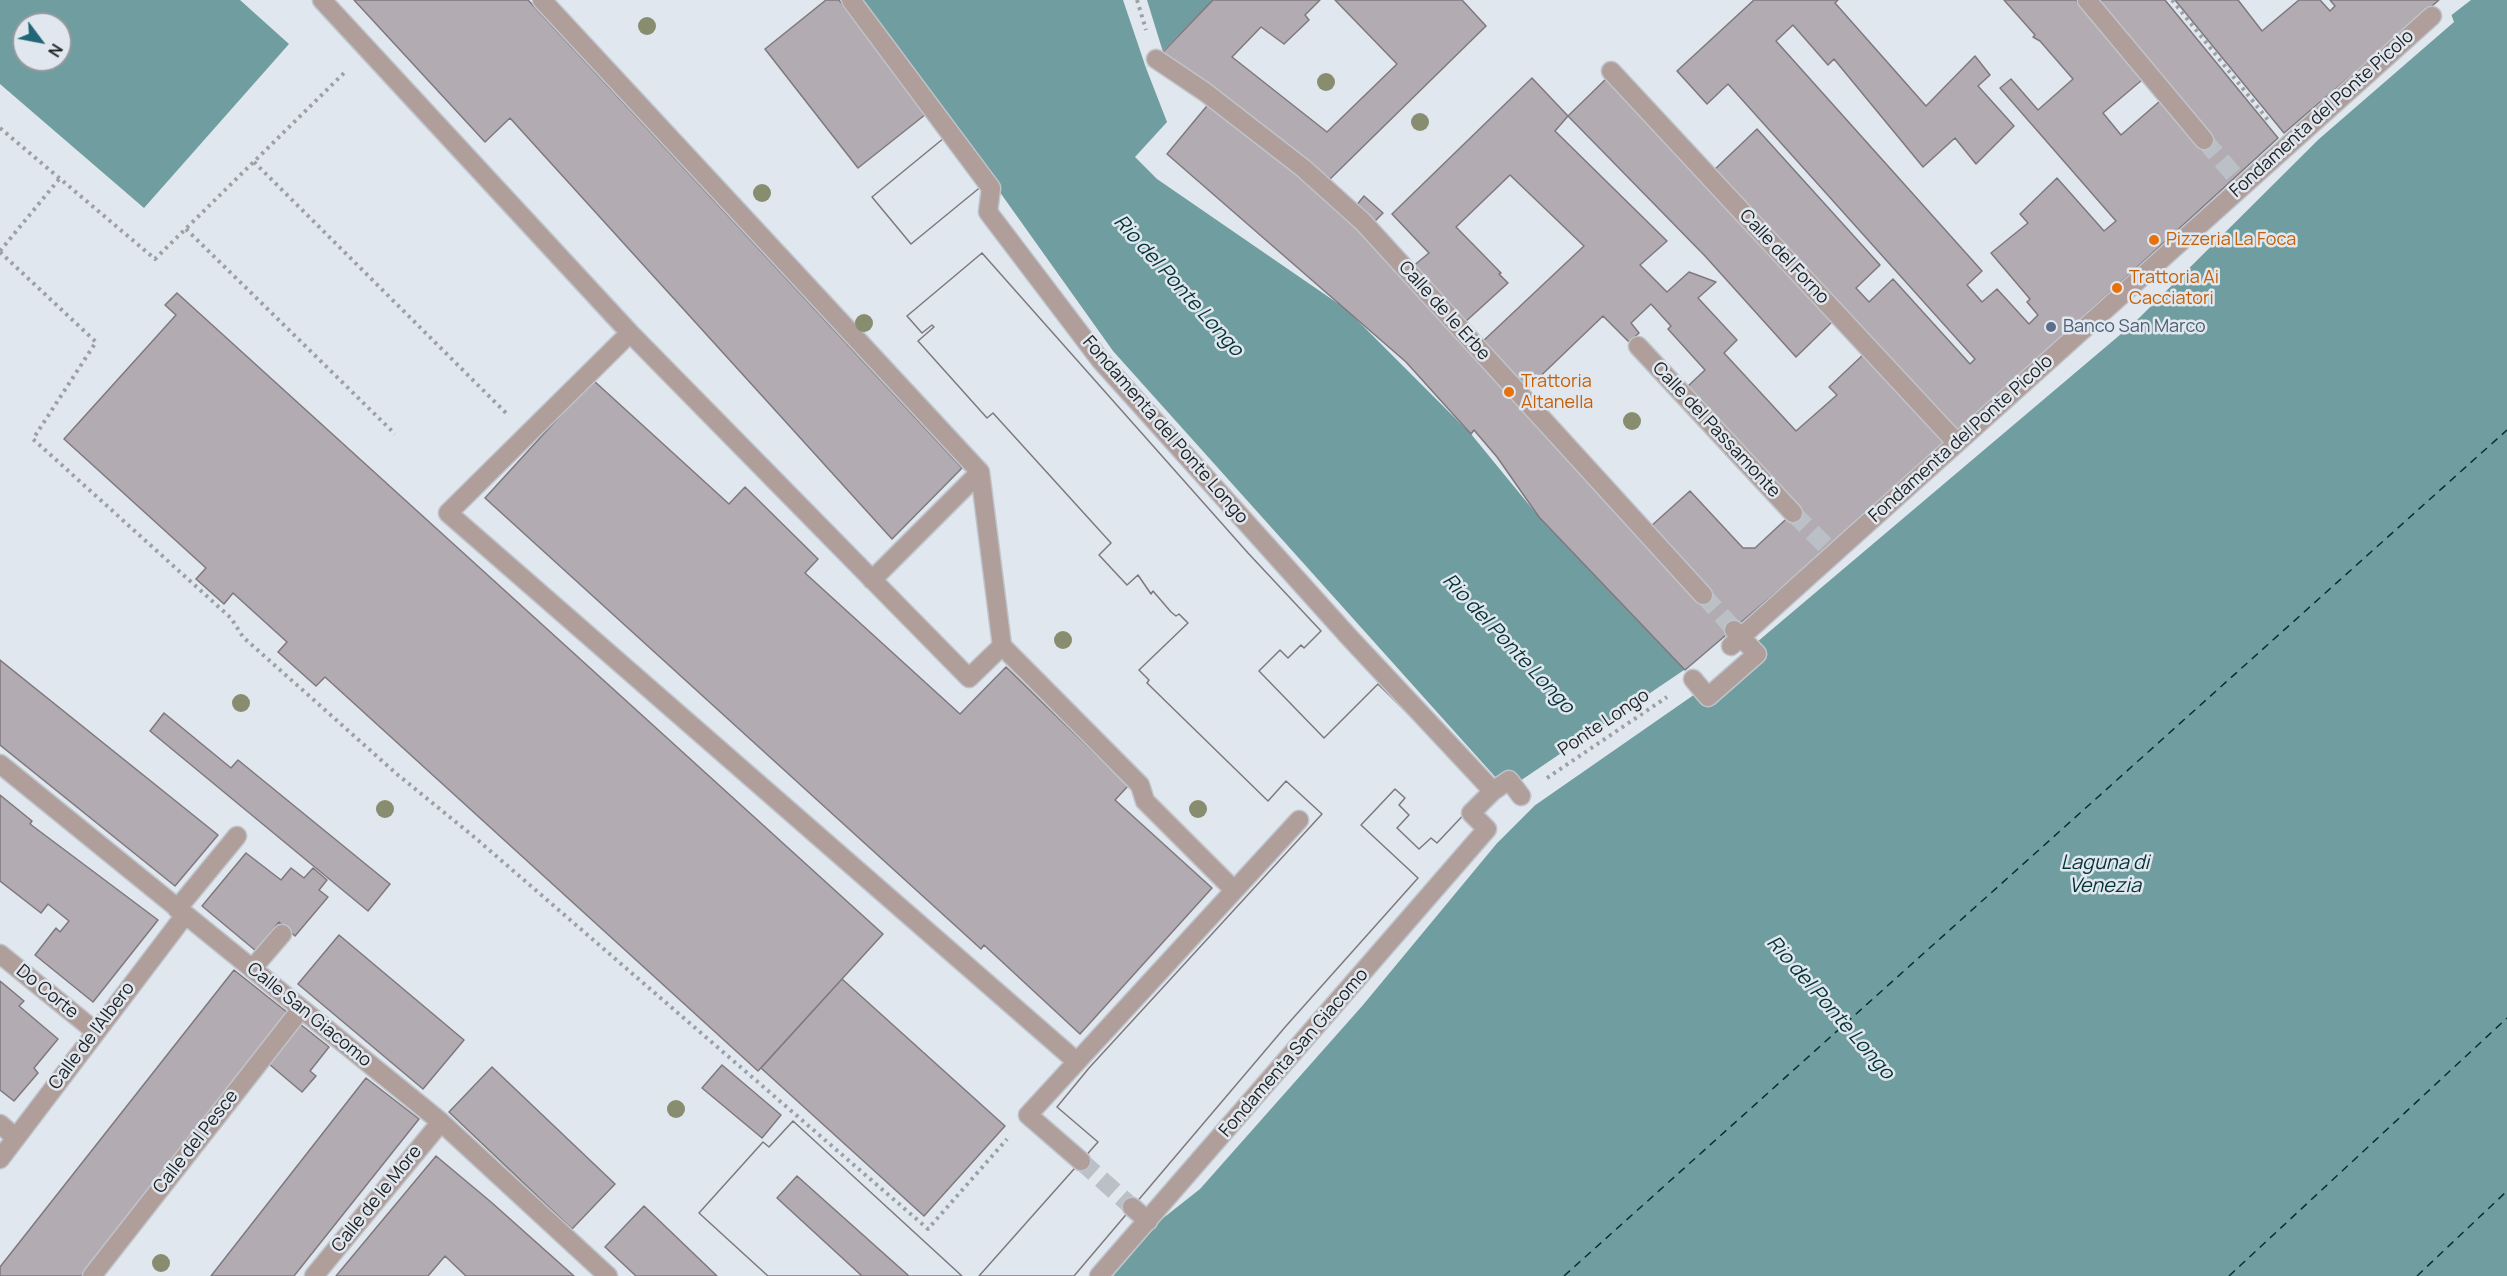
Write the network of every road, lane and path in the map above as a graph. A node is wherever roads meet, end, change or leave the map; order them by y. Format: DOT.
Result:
graph roads {
  1 [pos="322,0"];
  2 [pos="542,0"];
  3 [pos="850,0"];
  4 [pos="2087,0"];
  5 [pos="2172,0"];
  6 [pos="2432,16"];
  7 [pos="367,50"];
  8 [pos="1156,59"];
  9 [pos="1611,71"];
  10 [pos="0,128"];
  11 [pos="2204,140"];
  12 [pos="2288,144"];
  13 [pos="254,162"];
  14 [pos="60,178"];
  15 [pos="186,229"];
  16 [pos="0,252"];
  17 [pos="630,333"];
  18 [pos="1638,346"];
  19 [pos="395,434"];
  20 [pos="528,434"];
  21 [pos="1957,443"];
  22 [pos="980,472"];
  23 [pos="1793,513"];
  24 [pos="872,580"];
  25 [pos="1702,595"];
  26 [pos="1002,646"];
  27 [pos="1693,679"];
  28 [pos="0,764"];
  29 [pos="1493,790"];
  30 [pos="1521,796"];
  31 [pos="1299,820"];
  32 [pos="237,836"];
  33 [pos="1234,890"];
  34 [pos="181,912"];
  35 [pos="282,934"];
  36 [pos="0,954"];
  37 [pos="252,969"];
  38 [pos="301,1009"];
  39 [pos="95,1031"];
  40 [pos="1076,1061"];
  41 [pos="1028,1115"];
  42 [pos="441,1122"];
  43 [pos="0,1124"];
  44 [pos="16,1138"];
  45 [pos="0,1159"];
  46 [pos="1081,1161"];
  47 [pos="1132,1207"];
  48 [pos="1148,1221"];
  49 [pos="92,1276"];
  50 [pos="314,1276"];
  51 [pos="608,1276"];
  52 [pos="1099,1276"];
  1 -- 7 [label="street"];
  2 -- 22 [label="street"];
  3 -- 29 [label="street, Fondamenta del Ponte Longo"];
  4 -- 11 [label="street"];
  5 -- 12 [label="path"];
  6 -- 12 [label="street, Fondamenta del Ponte Picolo"];
  7 -- 13 [label="path"];
  7 -- 17 [label="street"];
  8 -- 25 [label="street, Calle de le Erbe"];
  9 -- 21 [label="street, Calle del Forno"];
  10 -- 14 [label="path"];
  12 -- 21 [label="street, Fondamenta del Ponte Picolo"];
  13 -- 15 [label="path"];
  13 -- 20 [label="path"];
  14 -- 15 [label="path"];
  14 -- 16 [label="path"];
  15 -- 19 [label="path"];
  16 -- 41 [label="path"];
  17 -- 20 [label="street"];
  17 -- 24 [label="street"];
  18 -- 23 [label="street, Calle del Passamonte"];
  20 -- 40 [label="street"];
  21 -- 27 [label="street, Fondamenta del Ponte Picolo"];
  22 -- 24 [label="street"];
  22 -- 26 [label="street"];
  24 -- 26 [label="street"];
  26 -- 33 [label="street"];
  27 -- 30 [label="path, Ponte Longo"];
  28 -- 34 [label="street, Calle San Giacomo"];
  29 -- 30 [label="street"];
  29 -- 48 [label="street, Fondamenta San Giacomo"];
  31 -- 33 [label="street"];
  32 -- 34 [label="street, Calle de l'Albero"];
  33 -- 40 [label="street"];
  34 -- 37 [label="street, Calle San Giacomo"];
  34 -- 39 [label="street, Calle de l'Albero"];
  35 -- 37 [label="street"];
  36 -- 39 [label="street, Do Corte"];
  37 -- 38 [label="street, Calle San Giacomo"];
  38 -- 42 [label="street, Calle San Giacomo"];
  38 -- 49 [label="street, Calle del Pesce"];
  39 -- 44 [label="street, Calle de l'Albero"];
  40 -- 41 [label="street"];
  41 -- 46 [label="street"];
  42 -- 50 [label="street, Calle de le More"];
  42 -- 51 [label="street, Calle San Giacomo"];
  43 -- 44 [label="street"];
  44 -- 45 [label="street, Calle de l'Albero"];
  47 -- 48 [label="street"];
  48 -- 52 [label="street, Fondamenta San Giacomo"];
}
